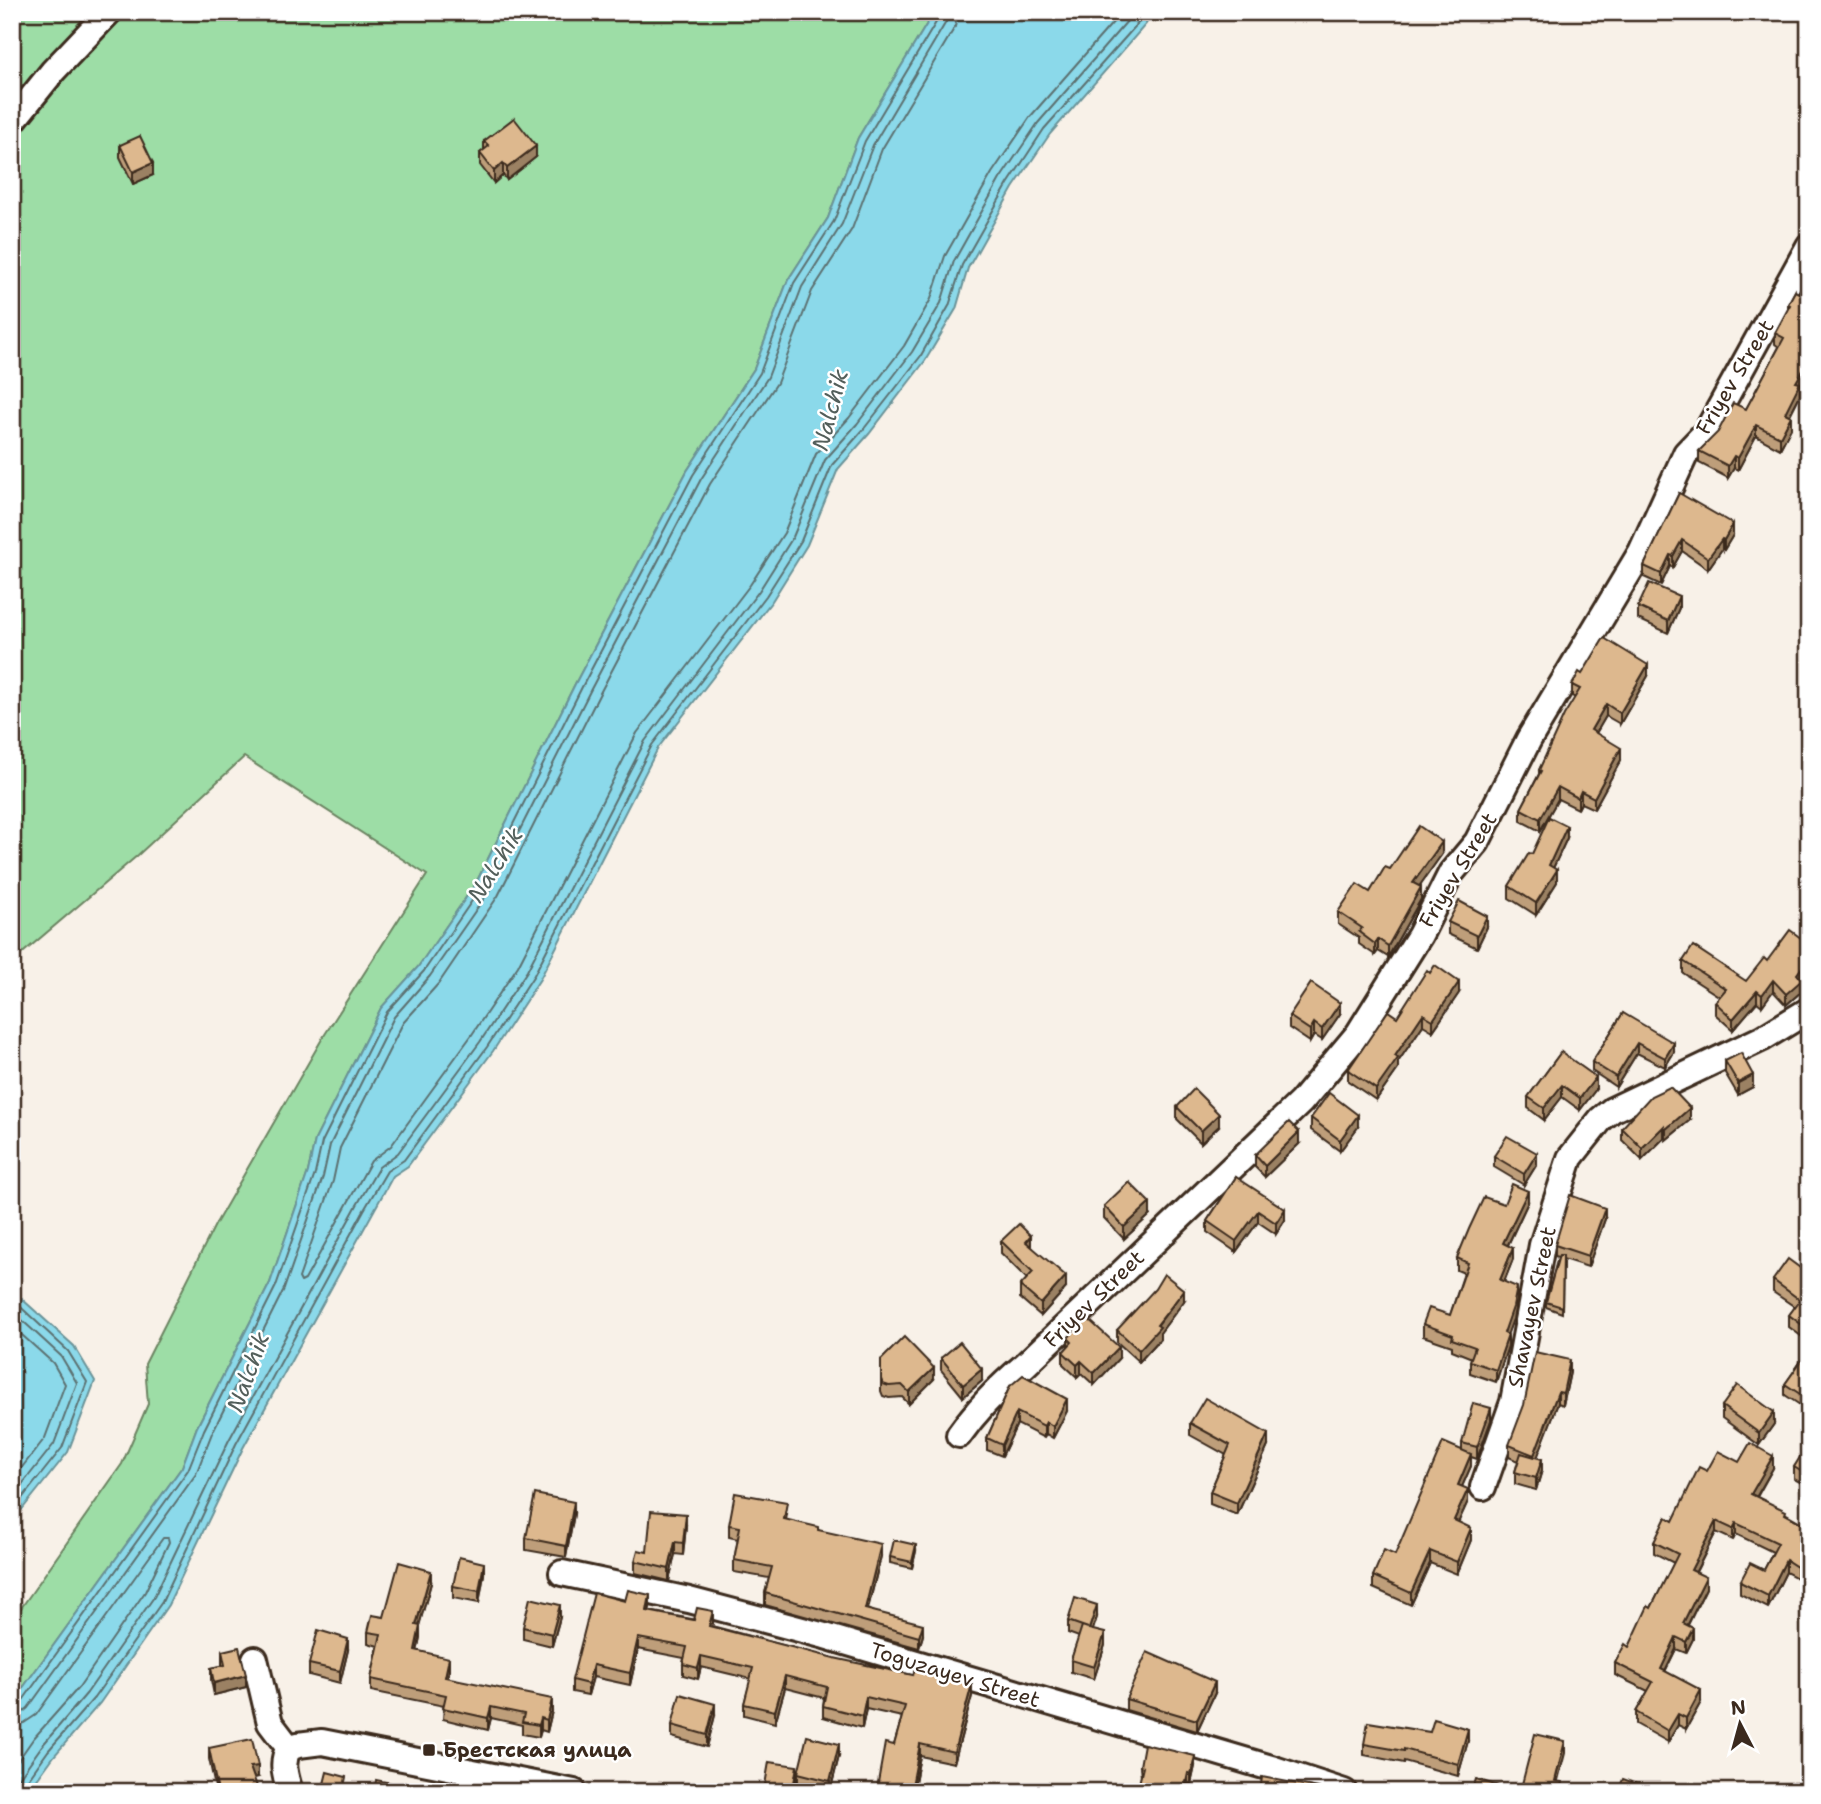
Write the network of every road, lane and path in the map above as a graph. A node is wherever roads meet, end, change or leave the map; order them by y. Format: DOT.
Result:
graph roads {
  1 [pos="109,12"];
  2 [pos="12,122"];
  3 [pos="1809,246"];
  4 [pos="1809,1010"];
  5 [pos="959,1435"];
  6 [pos="1483,1487"];
  7 [pos="562,1573"];
  8 [pos="255,1659"];
  9 [pos="289,1748"];
  10 [pos="290,1792"];
  11 [pos="574,1792"];
  12 [pos="1344,1792"];
  1 -- 2 [label="street"];
  3 -- 5 [label="street, Friyev Street"];
  4 -- 6 [label="street, Shavayev Street"];
  7 -- 12 [label="street, Toguzayev Street"];
  8 -- 9 [label="street"];
  9 -- 10 [label="street"];
  9 -- 11 [label="street"];
}
